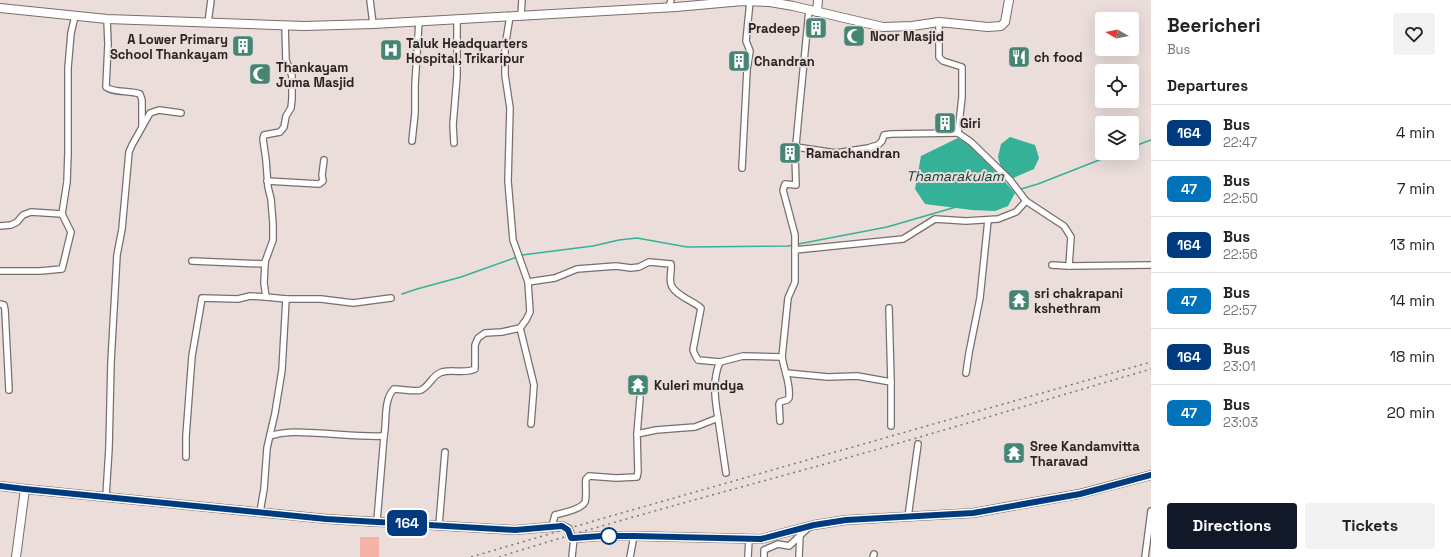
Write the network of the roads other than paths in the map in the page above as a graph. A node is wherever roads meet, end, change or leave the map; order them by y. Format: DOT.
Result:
graph roads {
  1 [pos="211,0"];
  2 [pos="370,0"];
  3 [pos="522,0"];
  4 [pos="818,0"];
  5 [pos="1009,0"];
  6 [pos="750,1"];
  7 [pos="670,3"];
  8 [pos="0,8"];
  9 [pos="813,11"];
  10 [pos="521,15"];
  11 [pos="75,16"];
  12 [pos="510,16"];
  13 [pos="107,19"];
  14 [pos="457,19"];
  15 [pos="419,20"];
  16 [pos="939,22"];
  17 [pos="208,23"];
  18 [pos="373,24"];
  19 [pos="285,25"];
  20 [pos="181,113"];
  21 [pos="142,129"];
  22 [pos="958,133"];
  23 [pos="412,141"];
  24 [pos="454,143"];
  25 [pos="796,147"];
  26 [pos="324,160"];
  27 [pos="742,168"];
  28 [pos="267,181"];
  29 [pos="1026,201"];
  30 [pos="62,214"];
  31 [pos="988,220"];
  32 [pos="0,226"];
  33 [pos="795,247"];
  34 [pos="192,261"];
  35 [pos="265,264"];
  36 [pos="1052,265"];
  37 [pos="1151,265"];
  38 [pos="1068,266"];
  39 [pos="0,271"];
  40 [pos="528,282"];
  41 [pos="266,297"];
  42 [pos="391,298"];
  43 [pos="286,299"];
  44 [pos="0,304"];
  45 [pos="889,308"];
  46 [pos="520,328"];
  47 [pos="782,357"];
  48 [pos="720,362"];
  49 [pos="786,373"];
  50 [pos="966,373"];
  51 [pos="891,382"];
  52 [pos="9,390"];
  53 [pos="640,398"];
  54 [pos="718,418"];
  55 [pos="780,421"];
  56 [pos="531,424"];
  57 [pos="891,426"];
  58 [pos="637,434"];
  59 [pos="270,436"];
  60 [pos="384,436"];
  61 [pos="918,444"];
  62 [pos="445,452"];
  63 [pos="186,457"];
  64 [pos="726,473"];
  65 [pos="1151,475"];
  66 [pos="0,486"];
  67 [pos="25,489"];
  68 [pos="106,496"];
  69 [pos="1151,511"];
  70 [pos="260,512"];
  71 [pos="908,517"];
  72 [pos="377,521"];
  73 [pos="439,525"];
  74 [pos="552,526"];
  75 [pos="800,532"];
  76 [pos="634,536"];
  77 [pos="574,538"];
  78 [pos="749,539"];
  79 [pos="16,557"];
  80 [pos="572,557"];
  81 [pos="630,557"];
  82 [pos="748,557"];
  83 [pos="764,557"];
  84 [pos="799,557"];
  85 [pos="1145,557"];
  1 -- 17 [label="street"];
  2 -- 18 [label="street"];
  3 -- 10 [label="street"];
  4 -- 9 [label="main road"];
  5 -- 16 [label="main road"];
  6 -- 7 [label="main road"];
  6 -- 9 [label="main road"];
  6 -- 27 [label="street"];
  7 -- 10 [label="main road"];
  8 -- 11 [label="main road"];
  9 -- 16 [label="main road"];
  9 -- 25 [label="street"];
  10 -- 12 [label="main road"];
  11 -- 13 [label="main road"];
  11 -- 30 [label="street"];
  12 -- 14 [label="main road"];
  12 -- 40 [label="street"];
  13 -- 17 [label="main road"];
  13 -- 21 [label="street"];
  14 -- 15 [label="main road"];
  14 -- 24 [label="street"];
  15 -- 18 [label="main road"];
  15 -- 23 [label="street"];
  16 -- 22 [label="street"];
  17 -- 19 [label="main road"];
  18 -- 19 [label="main road"];
  19 -- 28 [label="street"];
  20 -- 21 [label="street"];
  21 -- 68 [label="street"];
  22 -- 25 [label="street"];
  22 -- 29 [label="street"];
  25 -- 33 [label="street"];
  26 -- 28 [label="street"];
  28 -- 35 [label="street"];
  29 -- 31 [label="street"];
  29 -- 38 [label="street"];
  30 -- 32 [label="street"];
  30 -- 39 [label="street"];
  31 -- 33 [label="street"];
  31 -- 50 [label="street"];
  33 -- 47 [label="street"];
  34 -- 35 [label="street"];
  35 -- 41 [label="street"];
  36 -- 38 [label="street"];
  37 -- 38 [label="street"];
  40 -- 46 [label="street"];
  40 -- 48 [label="street"];
  41 -- 43 [label="street"];
  41 -- 63 [label="street"];
  42 -- 43 [label="street"];
  43 -- 59 [label="street"];
  44 -- 52 [label="street"];
  45 -- 51 [label="street"];
  46 -- 56 [label="street"];
  46 -- 60 [label="street"];
  47 -- 48 [label="street"];
  47 -- 49 [label="street"];
  48 -- 54 [label="street"];
  49 -- 51 [label="street"];
  49 -- 55 [label="street"];
  51 -- 57 [label="street"];
  53 -- 58 [label="street"];
  54 -- 58 [label="street"];
  54 -- 64 [label="street"];
  58 -- 74 [label="street"];
  59 -- 60 [label="street"];
  59 -- 70 [label="street"];
  60 -- 72 [label="street"];
  61 -- 71 [label="street"];
  62 -- 73 [label="street"];
  65 -- 71 [label="main road"];
  66 -- 67 [label="main road"];
  67 -- 68 [label="main road"];
  67 -- 79 [label="main road"];
  68 -- 70 [label="main road"];
  69 -- 85 [label="street"];
  70 -- 72 [label="main road"];
  71 -- 75 [label="main road"];
  72 -- 73 [label="main road"];
  73 -- 74 [label="main road"];
  74 -- 77 [label="main road"];
  75 -- 78 [label="main road"];
  75 -- 83 [label="street"];
  75 -- 84 [label="street"];
  76 -- 77 [label="main road"];
  76 -- 78 [label="main road"];
  76 -- 81 [label="street"];
  77 -- 80 [label="street"];
  78 -- 82 [label="street"];
}
